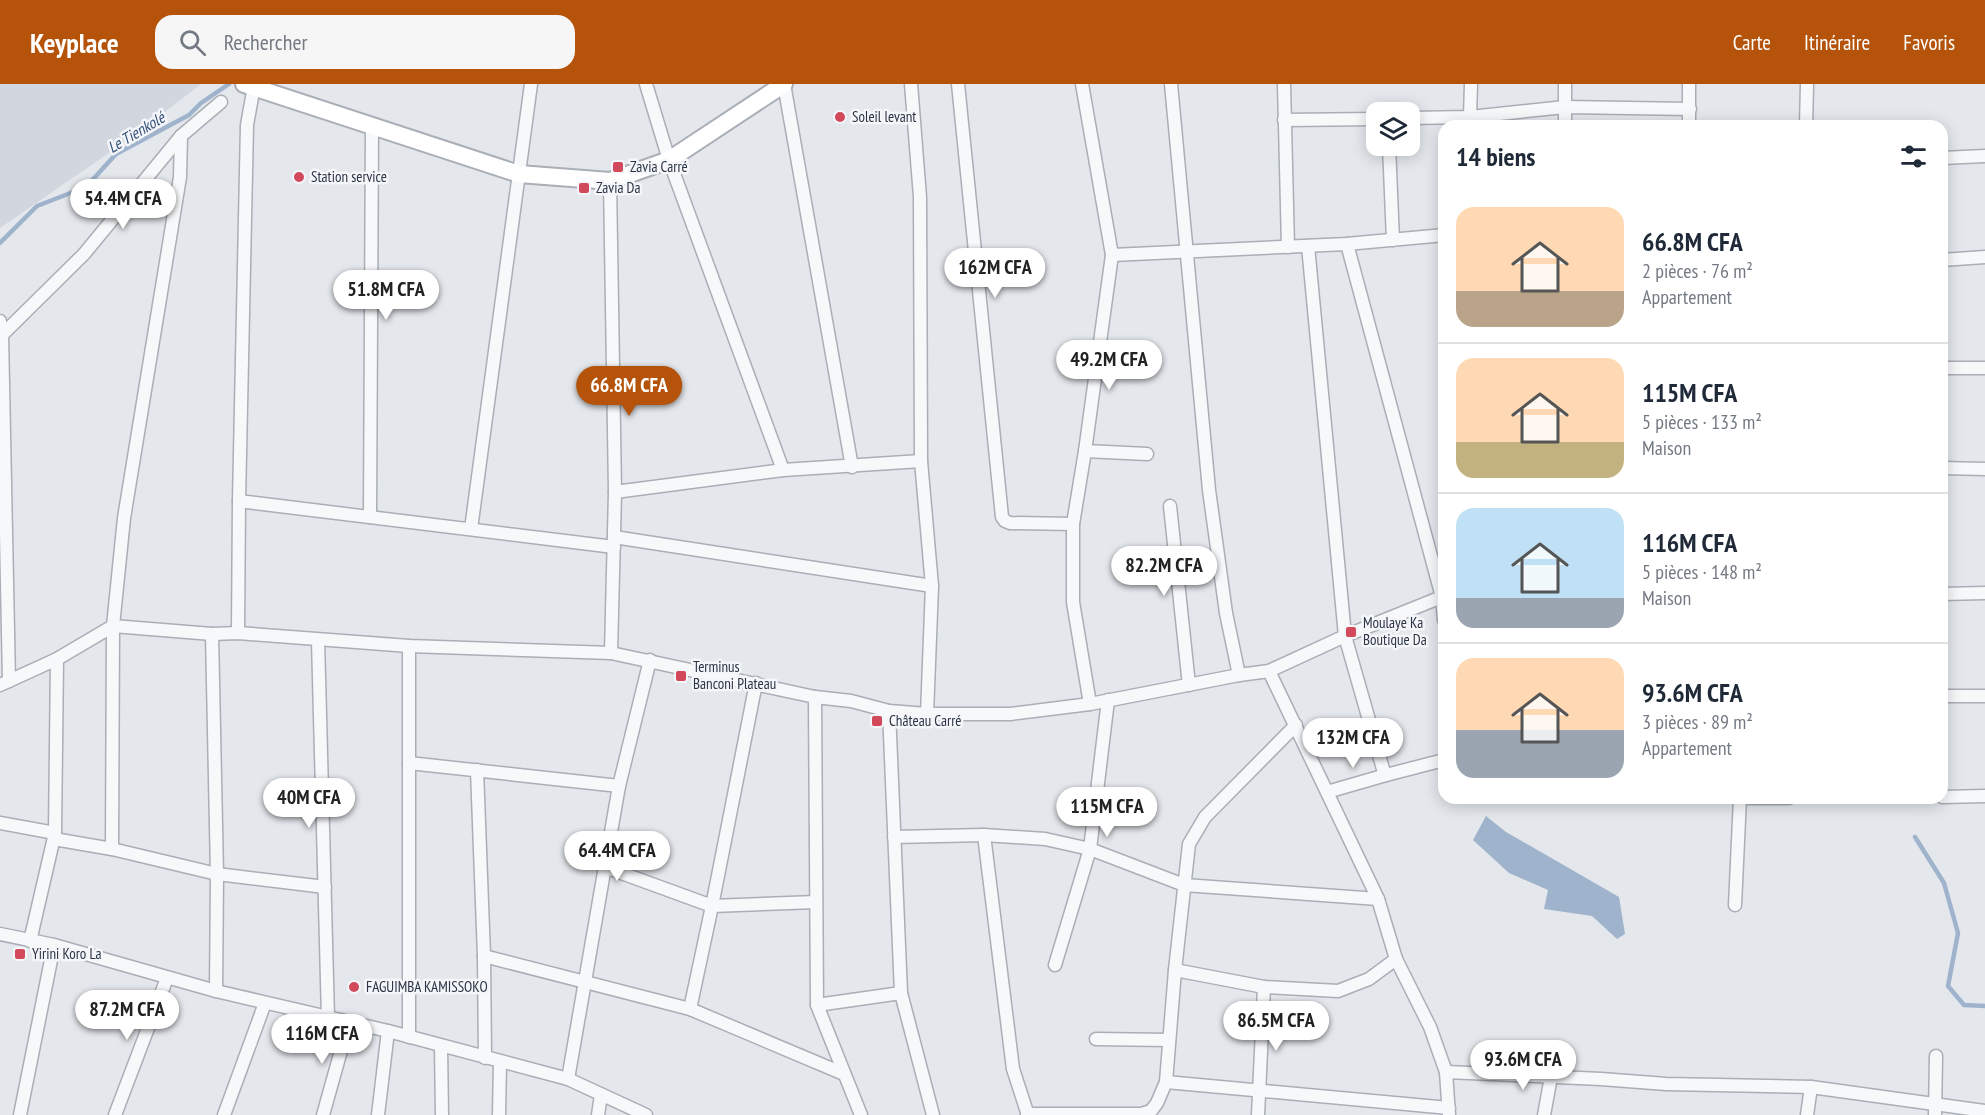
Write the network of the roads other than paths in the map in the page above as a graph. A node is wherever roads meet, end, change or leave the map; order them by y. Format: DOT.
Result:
graph roads {
  1 [pos="531,84"];
  2 [pos="645,84"];
  3 [pos="784,84"];
  4 [pos="911,84"];
  5 [pos="958,84"];
  6 [pos="1082,84"];
  7 [pos="1171,84"];
  8 [pos="1284,84"];
  9 [pos="1472,84"];
  10 [pos="1565,84"];
  11 [pos="1689,84"];
  12 [pos="1807,84"];
  13 [pos="249,85"];
  14 [pos="221,102"];
  15 [pos="1565,107"];
  16 [pos="1690,109"];
  17 [pos="1470,117"];
  18 [pos="1420,118"];
  19 [pos="1366,119"];
  20 [pos="1284,120"];
  21 [pos="1565,120"];
  22 [pos="1689,120"];
  23 [pos="1806,120"];
  24 [pos="372,125"];
  25 [pos="181,136"];
  26 [pos="1390,156"];
  27 [pos="1985,156"];
  28 [pos="1948,158"];
  29 [pos="669,160"];
  30 [pos="519,174"];
  31 [pos="610,181"];
  32 [pos="1438,236"];
  33 [pos="1394,240"];
  34 [pos="1347,244"];
  35 [pos="1308,246"];
  36 [pos="1288,247"];
  37 [pos="1187,253"];
  38 [pos="1112,255"];
  39 [pos="1985,257"];
  40 [pos="1948,260"];
  41 [pos="0,321"];
  42 [pos="2,335"];
  43 [pos="1948,368"];
  44 [pos="1985,368"];
  45 [pos="1085,451"];
  46 [pos="1147,454"];
  47 [pos="921,461"];
  48 [pos="852,467"];
  49 [pos="1948,468"];
  50 [pos="1985,469"];
  51 [pos="783,470"];
  52 [pos="615,492"];
  53 [pos="239,501"];
  54 [pos="1170,506"];
  55 [pos="370,517"];
  56 [pos="1073,524"];
  57 [pos="471,530"];
  58 [pos="614,542"];
  59 [pos="3,573"];
  60 [pos="1438,578"];
  61 [pos="932,586"];
  62 [pos="1985,593"];
  63 [pos="1948,594"];
  64 [pos="1438,598"];
  65 [pos="113,626"];
  66 [pos="238,633"];
  67 [pos="212,634"];
  68 [pos="1345,636"];
  69 [pos="318,640"];
  70 [pos="409,646"];
  71 [pos="611,653"];
  72 [pos="57,659"];
  73 [pos="650,660"];
  74 [pos="1269,671"];
  75 [pos="1239,675"];
  76 [pos="4,683"];
  77 [pos="756,683"];
  78 [pos="1189,685"];
  79 [pos="1948,696"];
  80 [pos="1985,696"];
  81 [pos="815,697"];
  82 [pos="1108,700"];
  83 [pos="1090,704"];
  84 [pos="890,711"];
  85 [pos="927,714"];
  86 [pos="1296,725"];
  87 [pos="1438,762"];
  88 [pos="409,763"];
  89 [pos="477,770"];
  90 [pos="1386,775"];
  91 [pos="620,786"];
  92 [pos="1327,792"];
  93 [pos="1985,796"];
  94 [pos="1948,797"];
  95 [pos="1739,804"];
  96 [pos="0,823"];
  97 [pos="984,835"];
  98 [pos="55,836"];
  99 [pos="894,837"];
  100 [pos="112,849"];
  101 [pos="1090,849"];
  102 [pos="604,867"];
  103 [pos="217,874"];
  104 [pos="1184,885"];
  105 [pos="325,887"];
  106 [pos="1378,899"];
  107 [pos="816,902"];
  108 [pos="1734,905"];
  109 [pos="712,906"];
  110 [pos="0,934"];
  111 [pos="30,940"];
  112 [pos="54,945"];
  113 [pos="484,956"];
  114 [pos="1396,958"];
  115 [pos="1055,965"];
  116 [pos="1175,970"];
  117 [pos="167,978"];
  118 [pos="584,982"];
  119 [pos="1264,987"];
  120 [pos="216,991"];
  121 [pos="901,993"];
  122 [pos="264,1003"];
  123 [pos="817,1005"];
  124 [pos="690,1009"];
  125 [pos="327,1017"];
  126 [pos="349,1022"];
  127 [pos="388,1031"];
  128 [pos="409,1037"];
  129 [pos="1096,1039"];
  130 [pos="1169,1040"];
  131 [pos="441,1046"];
  132 [pos="1936,1056"];
  133 [pos="485,1058"];
  134 [pos="500,1062"];
  135 [pos="1446,1072"];
  136 [pos="844,1074"];
  137 [pos="1551,1077"];
  138 [pos="568,1079"];
  139 [pos="1166,1082"];
  140 [pos="1811,1088"];
  141 [pos="1259,1091"];
  142 [pos="601,1095"];
  143 [pos="1935,1109"];
  144 [pos="1985,1111"];
  145 [pos="1449,1112"];
  146 [pos="1028,1114"];
  147 [pos="20,1115"];
  148 [pos="115,1115"];
  149 [pos="224,1115"];
  150 [pos="323,1115"];
  151 [pos="378,1115"];
  152 [pos="442,1115"];
  153 [pos="499,1115"];
  154 [pos="598,1115"];
  155 [pos="646,1115"];
  156 [pos="861,1115"];
  157 [pos="933,1115"];
  158 [pos="1258,1115"];
  159 [pos="1544,1115"];
  160 [pos="1807,1115"];
  1 -- 30 [label="street"];
  2 -- 29 [label="street"];
  3 -- 29 [label="main road"];
  3 -- 48 [label="street"];
  4 -- 47 [label="street"];
  5 -- 56 [label="street"];
  6 -- 38 [label="street"];
  7 -- 37 [label="street"];
  8 -- 20 [label="street"];
  9 -- 17 [label="street"];
  10 -- 15 [label="street"];
  11 -- 16 [label="street"];
  12 -- 23 [label="street"];
  13 -- 24 [label="main road"];
  13 -- 53 [label="street"];
  14 -- 25 [label="street"];
  15 -- 16 [label="street"];
  15 -- 17 [label="street"];
  15 -- 21 [label="street"];
  16 -- 22 [label="street"];
  17 -- 18 [label="street"];
  19 -- 20 [label="street"];
  20 -- 36 [label="street"];
  24 -- 30 [label="main road"];
  24 -- 55 [label="street"];
  25 -- 42 [label="street"];
  25 -- 65 [label="street"];
  26 -- 33 [label="street"];
  27 -- 28 [label="street"];
  29 -- 31 [label="main road"];
  29 -- 51 [label="street"];
  30 -- 31 [label="main road"];
  30 -- 57 [label="street"];
  31 -- 52 [label="street"];
  32 -- 33 [label="street"];
  33 -- 34 [label="street"];
  34 -- 35 [label="street"];
  34 -- 60 [label="street"];
  35 -- 36 [label="street"];
  35 -- 68 [label="street"];
  36 -- 37 [label="street"];
  37 -- 38 [label="street"];
  37 -- 75 [label="street"];
  38 -- 45 [label="street"];
  39 -- 40 [label="street"];
  41 -- 42 [label="street"];
  42 -- 59 [label="street"];
  43 -- 44 [label="street"];
  45 -- 46 [label="street"];
  45 -- 56 [label="street"];
  47 -- 48 [label="street"];
  47 -- 61 [label="street"];
  48 -- 51 [label="street"];
  49 -- 50 [label="street"];
  51 -- 52 [label="street"];
  52 -- 58 [label="street"];
  53 -- 55 [label="street"];
  53 -- 66 [label="street"];
  54 -- 78 [label="street"];
  55 -- 57 [label="street"];
  56 -- 83 [label="street"];
  57 -- 58 [label="street"];
  58 -- 61 [label="street"];
  58 -- 71 [label="street"];
  59 -- 76 [label="street"];
  61 -- 85 [label="street"];
  62 -- 63 [label="street"];
  64 -- 68 [label="street"];
  65 -- 67 [label="street"];
  65 -- 72 [label="street"];
  65 -- 100 [label="street"];
  66 -- 67 [label="street"];
  66 -- 69 [label="street"];
  67 -- 103 [label="street"];
  68 -- 74 [label="street"];
  68 -- 90 [label="street"];
  69 -- 70 [label="street"];
  69 -- 105 [label="street"];
  70 -- 71 [label="street"];
  70 -- 88 [label="street"];
  71 -- 73 [label="street"];
  72 -- 76 [label="street"];
  72 -- 98 [label="street"];
  73 -- 77 [label="street"];
  73 -- 91 [label="street"];
  74 -- 75 [label="street"];
  74 -- 86 [label="street"];
  75 -- 78 [label="street"];
  77 -- 81 [label="street"];
  77 -- 109 [label="street"];
  78 -- 82 [label="street"];
  79 -- 80 [label="street"];
  81 -- 84 [label="street"];
  81 -- 107 [label="street"];
  82 -- 83 [label="street"];
  82 -- 101 [label="street"];
  83 -- 85 [label="street"];
  84 -- 85 [label="street"];
  84 -- 99 [label="street"];
  86 -- 92 [label="street"];
  86 -- 104 [label="street"];
  87 -- 90 [label="street"];
  88 -- 89 [label="street"];
  88 -- 128 [label="street"];
  89 -- 91 [label="street"];
  89 -- 113 [label="street"];
  90 -- 92 [label="street"];
  91 -- 102 [label="street"];
  92 -- 106 [label="street"];
  93 -- 94 [label="street"];
  95 -- 108 [label="street"];
  96 -- 98 [label="street"];
  97 -- 99 [label="street"];
  97 -- 101 [label="street"];
  97 -- 146 [label="street"];
  98 -- 100 [label="street"];
  98 -- 111 [label="street"];
  99 -- 121 [label="street"];
  100 -- 103 [label="street"];
  101 -- 104 [label="street"];
  101 -- 115 [label="street"];
  102 -- 109 [label="street"];
  102 -- 118 [label="street"];
  103 -- 105 [label="street"];
  103 -- 120 [label="street"];
  104 -- 106 [label="street"];
  104 -- 116 [label="street"];
  105 -- 125 [label="street"];
  106 -- 114 [label="street"];
  107 -- 109 [label="street"];
  107 -- 123 [label="street"];
  109 -- 124 [label="street"];
  110 -- 111 [label="street"];
  111 -- 112 [label="street"];
  112 -- 117 [label="street"];
  112 -- 147 [label="street"];
  113 -- 118 [label="street"];
  113 -- 133 [label="street"];
  114 -- 119 [label="street"];
  114 -- 135 [label="street"];
  116 -- 119 [label="street"];
  116 -- 130 [label="street"];
  117 -- 120 [label="street"];
  117 -- 148 [label="street"];
  118 -- 124 [label="street"];
  118 -- 138 [label="street"];
  119 -- 141 [label="street"];
  120 -- 122 [label="street"];
  121 -- 123 [label="street"];
  121 -- 157 [label="street"];
  122 -- 125 [label="street"];
  122 -- 149 [label="street"];
  123 -- 136 [label="street"];
  124 -- 136 [label="street"];
  125 -- 126 [label="street"];
  126 -- 127 [label="street"];
  126 -- 150 [label="street"];
  127 -- 128 [label="street"];
  127 -- 151 [label="street"];
  128 -- 131 [label="street"];
  129 -- 130 [label="street"];
  130 -- 139 [label="street"];
  131 -- 133 [label="street"];
  131 -- 152 [label="street"];
  132 -- 143 [label="street"];
  133 -- 134 [label="street"];
  134 -- 138 [label="street"];
  134 -- 153 [label="street"];
  135 -- 137 [label="street"];
  135 -- 145 [label="street"];
  136 -- 156 [label="street"];
  137 -- 140 [label="street"];
  137 -- 159 [label="street"];
  138 -- 142 [label="street"];
  139 -- 141 [label="street"];
  139 -- 146 [label="street"];
  140 -- 143 [label="street"];
  140 -- 160 [label="street"];
  141 -- 145 [label="street"];
  141 -- 158 [label="street"];
  142 -- 154 [label="street"];
  142 -- 155 [label="street"];
  143 -- 144 [label="street"];
}
